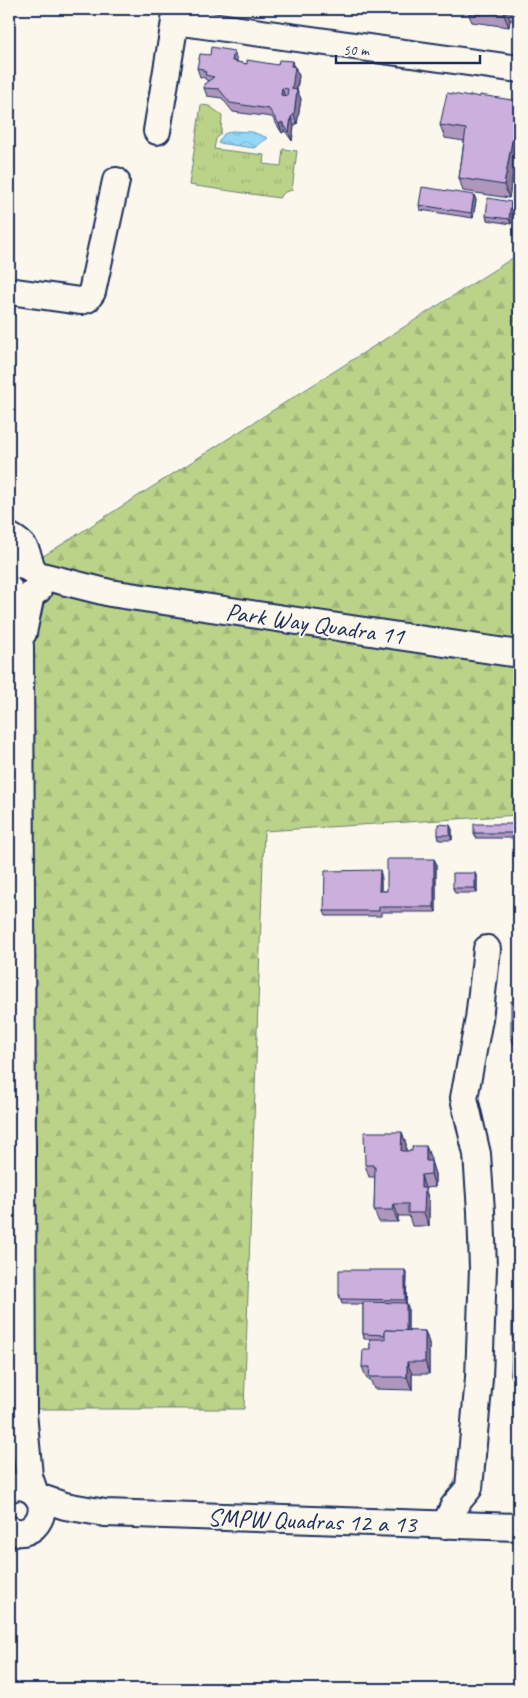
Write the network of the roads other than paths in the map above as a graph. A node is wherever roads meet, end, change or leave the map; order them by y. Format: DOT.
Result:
graph roads {
  1 [pos="176,15"];
  2 [pos="519,69"];
  3 [pos="157,131"];
  4 [pos="116,181"];
  5 [pos="9,291"];
  6 [pos="9,536"];
  7 [pos="24,582"];
  8 [pos="519,654"];
  9 [pos="487,949"];
  10 [pos="23,1413"];
  11 [pos="9,1476"];
  12 [pos="469,1488"];
  13 [pos="27,1492"];
  14 [pos="105,1513"];
  15 [pos="38,1523"];
  16 [pos="445,1524"];
  17 [pos="488,1526"];
  18 [pos="519,1527"];
  19 [pos="9,1529"];
  1 -- 2 [label="street"];
  1 -- 3 [label="street"];
  4 -- 5 [label="street"];
  6 -- 7 [label="street"];
  7 -- 8 [label="street, Park Way Quadra 11"];
  7 -- 10 [label="street"];
  9 -- 12 [label="street"];
  10 -- 11 [label="street"];
  10 -- 13 [label="street"];
  12 -- 16 [label="street"];
  12 -- 17 [label="street"];
  13 -- 14 [label="street, SMPW Quadras 12 a 13"];
  13 -- 15 [label="street"];
  14 -- 15 [label="street, SMPW Quadras 12 a 13"];
  14 -- 16 [label="street, SMPW Quadras 12 a 13"];
  15 -- 19 [label="street, SMPW Quadras 12 a 13"];
  16 -- 17 [label="street, SMPW Quadras 12 a 13"];
  17 -- 18 [label="street, SMPW Quadras 12 a 13"];
}
